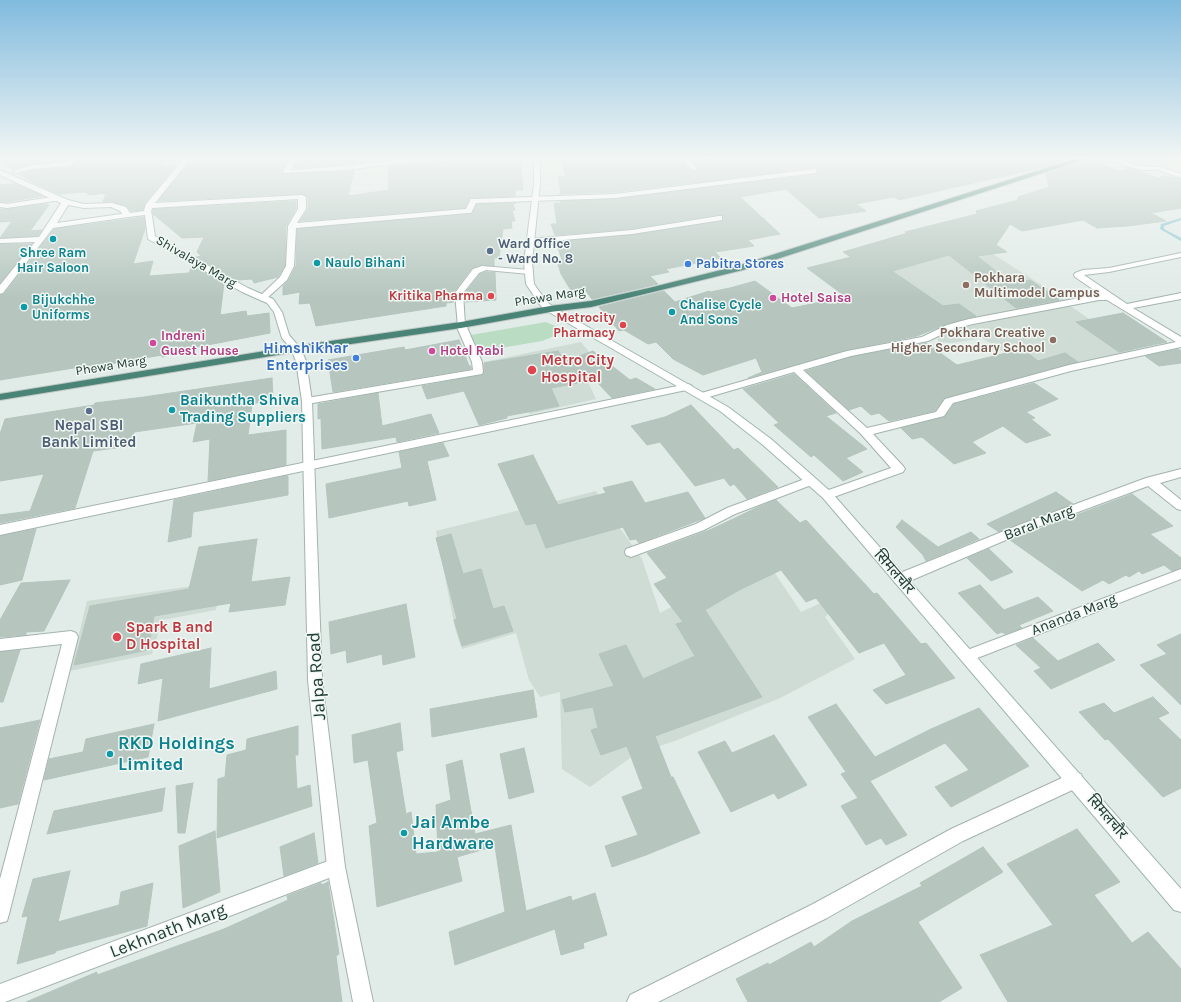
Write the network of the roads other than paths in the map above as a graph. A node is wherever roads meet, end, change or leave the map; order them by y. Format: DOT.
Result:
graph roads {
  1 [pos="21,204"];
  2 [pos="65,204"];
  3 [pos="74,204"];
  4 [pos="152,204"];
  5 [pos="215,204"];
  6 [pos="302,204"];
  7 [pos="472,204"];
  8 [pos="534,204"];
  9 [pos="941,204"];
  10 [pos="0,205"];
  11 [pos="148,209"];
  12 [pos="128,215"];
  13 [pos="719,218"];
  14 [pos="51,226"];
  15 [pos="292,226"];
  16 [pos="40,239"];
  17 [pos="0,241"];
  18 [pos="529,241"];
  19 [pos="1181,255"];
  20 [pos="528,272"];
  21 [pos="0,291"];
  22 [pos="1181,296"];
  23 [pos="1109,297"];
  24 [pos="262,298"];
  25 [pos="1125,307"];
  26 [pos="550,309"];
  27 [pos="461,325"];
  28 [pos="1181,343"];
  29 [pos="296,349"];
  30 [pos="795,368"];
  31 [pos="687,387"];
  32 [pos="702,396"];
  33 [pos="0,397"];
  34 [pos="307,401"];
  35 [pos="865,432"];
  36 [pos="309,466"];
  37 [pos="1181,473"];
  38 [pos="810,481"];
  39 [pos="1150,482"];
  40 [pos="828,495"];
  41 [pos="1181,506"];
  42 [pos="0,530"];
  43 [pos="631,552"];
  44 [pos="1181,574"];
  45 [pos="900,579"];
  46 [pos="0,645"];
  47 [pos="967,656"];
  48 [pos="1075,780"];
  49 [pos="336,867"];
  50 [pos="1181,903"];
  51 [pos="0,914"];
  52 [pos="0,994"];
  53 [pos="363,1002"];
  54 [pos="637,1002"];
  1 -- 10 [label="street"];
  2 -- 14 [label="street"];
  3 -- 12 [label="street"];
  4 -- 11 [label="street"];
  5 -- 11 [label="street"];
  6 -- 15 [label="street"];
  7 -- 15 [label="street"];
  8 -- 18 [label="street"];
  9 -- 26 [label="highway, Phewa Marg"];
  11 -- 12 [label="street"];
  11 -- 24 [label="street, Shivalaya Marg"];
  12 -- 14 [label="street"];
  13 -- 18 [label="street"];
  14 -- 16 [label="street"];
  15 -- 24 [label="street"];
  16 -- 17 [label="street"];
  16 -- 21 [label="street"];
  18 -- 20 [label="street"];
  19 -- 23 [label="street"];
  20 -- 26 [label="street, सिमलचौर"];
  20 -- 27 [label="lane"];
  22 -- 25 [label="street"];
  23 -- 25 [label="street"];
  23 -- 30 [label="street"];
  24 -- 29 [label="street, Shivalaya Marg"];
  25 -- 28 [label="street"];
  26 -- 27 [label="highway, Phewa Marg"];
  26 -- 31 [label="street, सिमलचौर"];
  27 -- 29 [label="highway, Phewa Marg"];
  27 -- 34 [label="street"];
  28 -- 35 [label="street"];
  29 -- 33 [label="highway, Phewa Marg"];
  29 -- 34 [label="street, Jalpa Road"];
  30 -- 32 [label="street"];
  30 -- 35 [label="street"];
  31 -- 32 [label="street, सिमलचौर"];
  31 -- 36 [label="street"];
  32 -- 38 [label="street, सिमलचौर"];
  34 -- 36 [label="street, Jalpa Road"];
  35 -- 40 [label="street"];
  36 -- 42 [label="street"];
  36 -- 49 [label="street, Jalpa Road"];
  37 -- 39 [label="street, Baral Marg"];
  38 -- 40 [label="street, सिमलचौर"];
  38 -- 43 [label="street"];
  39 -- 41 [label="street"];
  39 -- 45 [label="street, Baral Marg"];
  40 -- 45 [label="street, सिमलचौर"];
  44 -- 47 [label="street, Ananda Marg"];
  45 -- 47 [label="street, सिमलचौर"];
  46 -- 51 [label="street"];
  47 -- 48 [label="street, सिमलचौर"];
  48 -- 50 [label="street, सिमलचौर"];
  48 -- 54 [label="street"];
  49 -- 52 [label="street, Lekhnath Marg"];
  49 -- 53 [label="street, Jalpa Road"];
}
